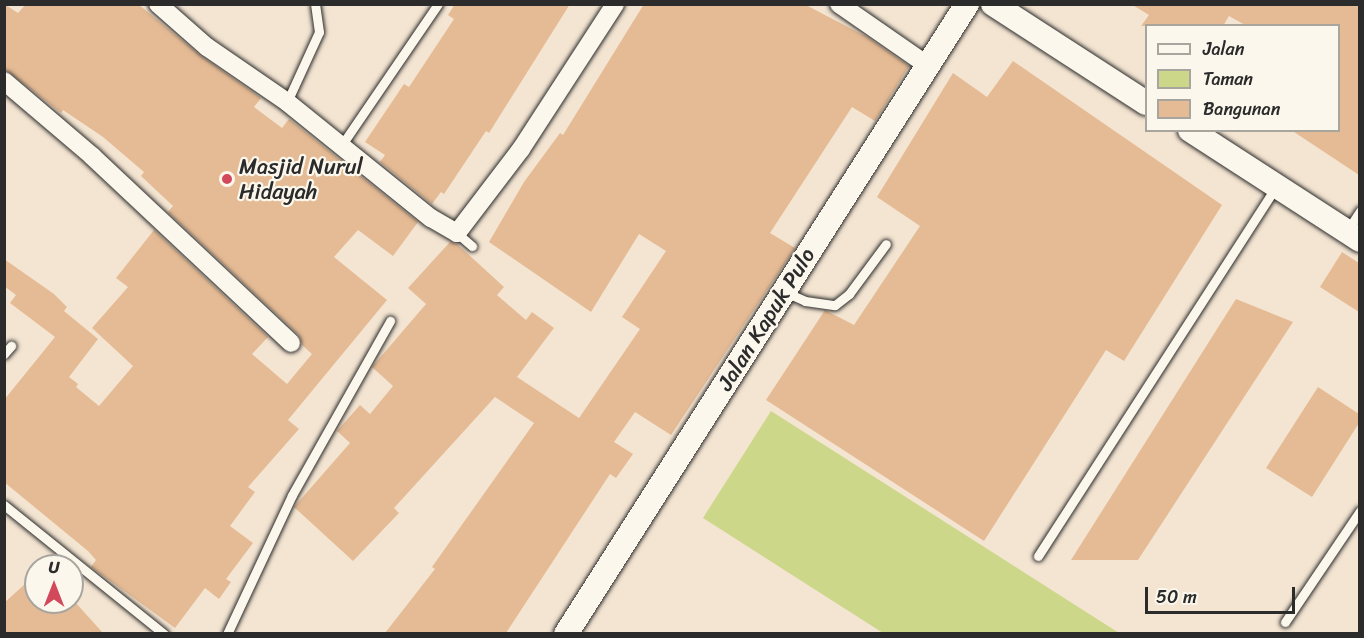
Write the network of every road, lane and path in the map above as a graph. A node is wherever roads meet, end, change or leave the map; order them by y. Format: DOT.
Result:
graph roads {
  1 [pos="158,4"];
  2 [pos="315,4"];
  3 [pos="438,4"];
  4 [pos="615,4"];
  5 [pos="839,4"];
  6 [pos="966,4"];
  7 [pos="993,4"];
  8 [pos="927,64"];
  9 [pos="4,81"];
  10 [pos="286,102"];
  11 [pos="1145,102"];
  12 [pos="1193,132"];
  13 [pos="340,146"];
  14 [pos="1276,186"];
  15 [pos="1359,211"];
  16 [pos="457,233"];
  17 [pos="1353,236"];
  18 [pos="886,244"];
  19 [pos="472,246"];
  20 [pos="783,291"];
  21 [pos="390,321"];
  22 [pos="291,344"];
  23 [pos="11,346"];
  24 [pos="4,354"];
  25 [pos="4,505"];
  26 [pos="1359,511"];
  27 [pos="1038,556"];
  28 [pos="1285,622"];
  29 [pos="164,633"];
  30 [pos="227,633"];
  31 [pos="566,633"];
  1 -- 10 [label="street"];
  2 -- 10 [label="lane"];
  3 -- 13 [label="lane"];
  4 -- 16 [label="street"];
  5 -- 8 [label="street"];
  6 -- 8 [label="street, Jalan Kapuk Pulo"];
  7 -- 11 [label="street"];
  8 -- 20 [label="street, Jalan Kapuk Pulo"];
  9 -- 22 [label="street"];
  10 -- 13 [label="street"];
  12 -- 14 [label="street"];
  13 -- 16 [label="street"];
  14 -- 17 [label="street"];
  14 -- 27 [label="lane"];
  15 -- 17 [label="lane"];
  16 -- 19 [label="lane"];
  18 -- 20 [label="lane"];
  20 -- 31 [label="street, Jalan Kapuk Pulo"];
  21 -- 30 [label="lane"];
  23 -- 24 [label="lane"];
  25 -- 29 [label="lane"];
  26 -- 28 [label="lane"];
}
